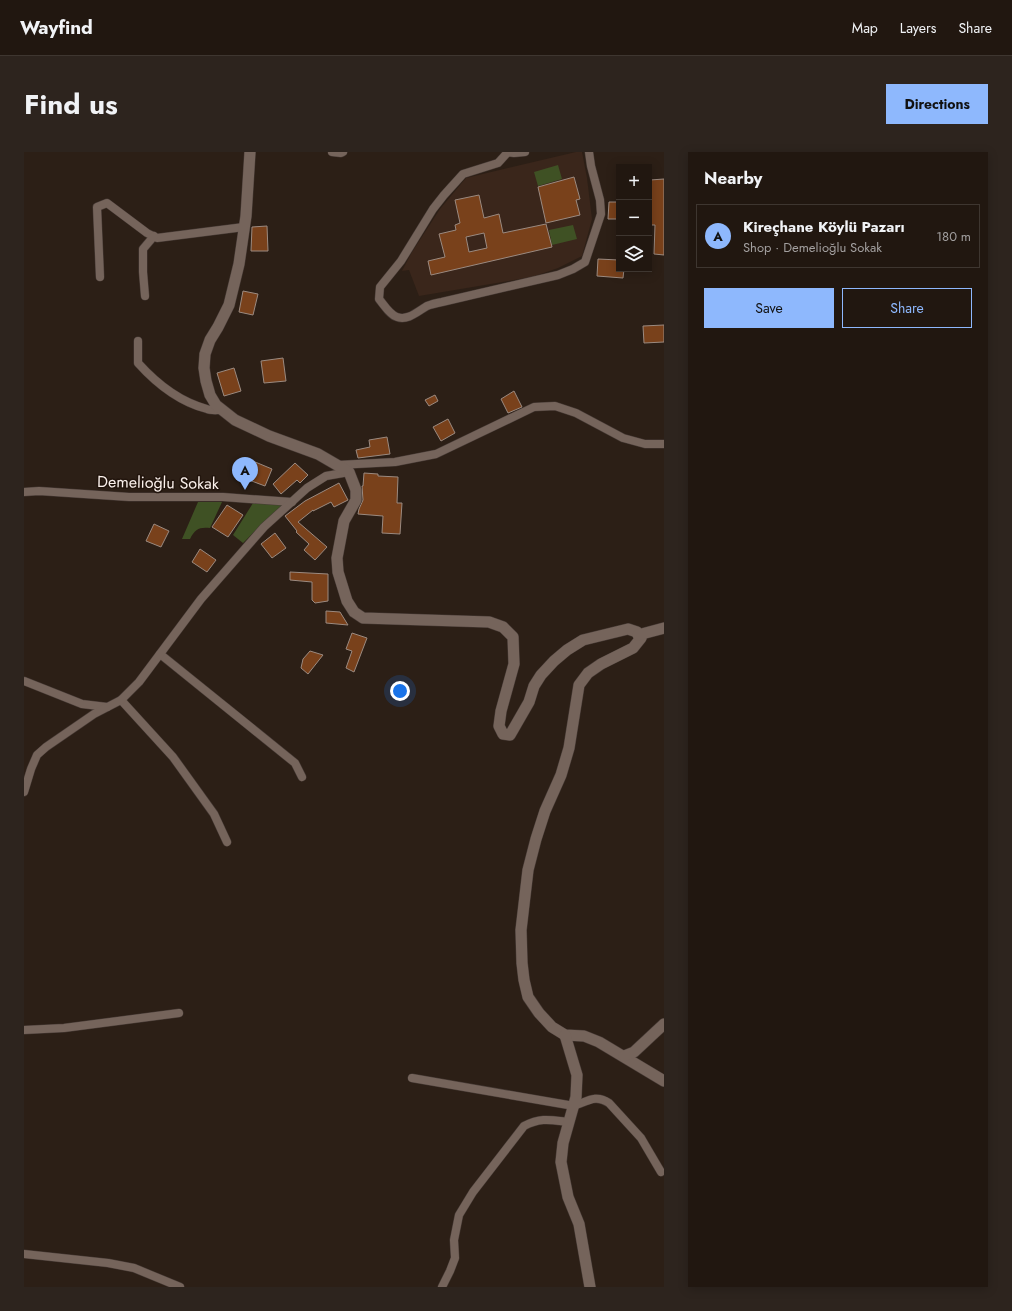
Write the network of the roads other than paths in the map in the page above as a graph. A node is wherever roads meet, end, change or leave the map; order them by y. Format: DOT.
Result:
graph roads {
  1 [pos="250,152"];
  2 [pos="332,152"];
  3 [pos="343,152"];
  4 [pos="507,152"];
  5 [pos="525,152"];
  6 [pos="589,152"];
  7 [pos="244,227"];
  8 [pos="154,236"];
  9 [pos="100,277"];
  10 [pos="145,296"];
  11 [pos="138,341"];
  12 [pos="222,410"];
  13 [pos="664,444"];
  14 [pos="338,465"];
  15 [pos="349,472"];
  16 [pos="24,492"];
  17 [pos="292,502"];
  18 [pos="664,628"];
  19 [pos="638,635"];
  20 [pos="160,654"];
  21 [pos="24,680"];
  22 [pos="121,700"];
  23 [pos="108,707"];
  24 [pos="302,777"];
  25 [pos="24,792"];
  26 [pos="227,842"];
  27 [pos="179,1013"];
  28 [pos="664,1024"];
  29 [pos="24,1030"];
  30 [pos="565,1035"];
  31 [pos="624,1056"];
  32 [pos="412,1078"];
  33 [pos="664,1081"];
  34 [pos="574,1106"];
  35 [pos="569,1122"];
  36 [pos="661,1172"];
  37 [pos="24,1254"];
  38 [pos="180,1287"];
  39 [pos="442,1287"];
  40 [pos="590,1287"];
  1 -- 7 [label="street"];
  2 -- 3 [label="street"];
  4 -- 5 [label="street"];
  4 -- 6 [label="street"];
  7 -- 8 [label="street"];
  7 -- 12 [label="street"];
  8 -- 9 [label="street"];
  8 -- 10 [label="street"];
  11 -- 12 [label="street"];
  12 -- 14 [label="street"];
  13 -- 14 [label="street"];
  14 -- 15 [label="street"];
  15 -- 17 [label="street"];
  15 -- 19 [label="street"];
  16 -- 17 [label="street, Demelioğlu Sokak"];
  17 -- 20 [label="street"];
  18 -- 19 [label="street"];
  19 -- 30 [label="street"];
  20 -- 22 [label="street"];
  20 -- 24 [label="street"];
  21 -- 23 [label="street"];
  22 -- 23 [label="street"];
  22 -- 26 [label="street"];
  23 -- 25 [label="street"];
  27 -- 29 [label="street"];
  28 -- 31 [label="street"];
  30 -- 31 [label="street"];
  30 -- 34 [label="street"];
  31 -- 33 [label="street"];
  32 -- 34 [label="street"];
  34 -- 35 [label="street"];
  34 -- 36 [label="street"];
  35 -- 39 [label="street"];
  35 -- 40 [label="street"];
  37 -- 38 [label="street"];
}
